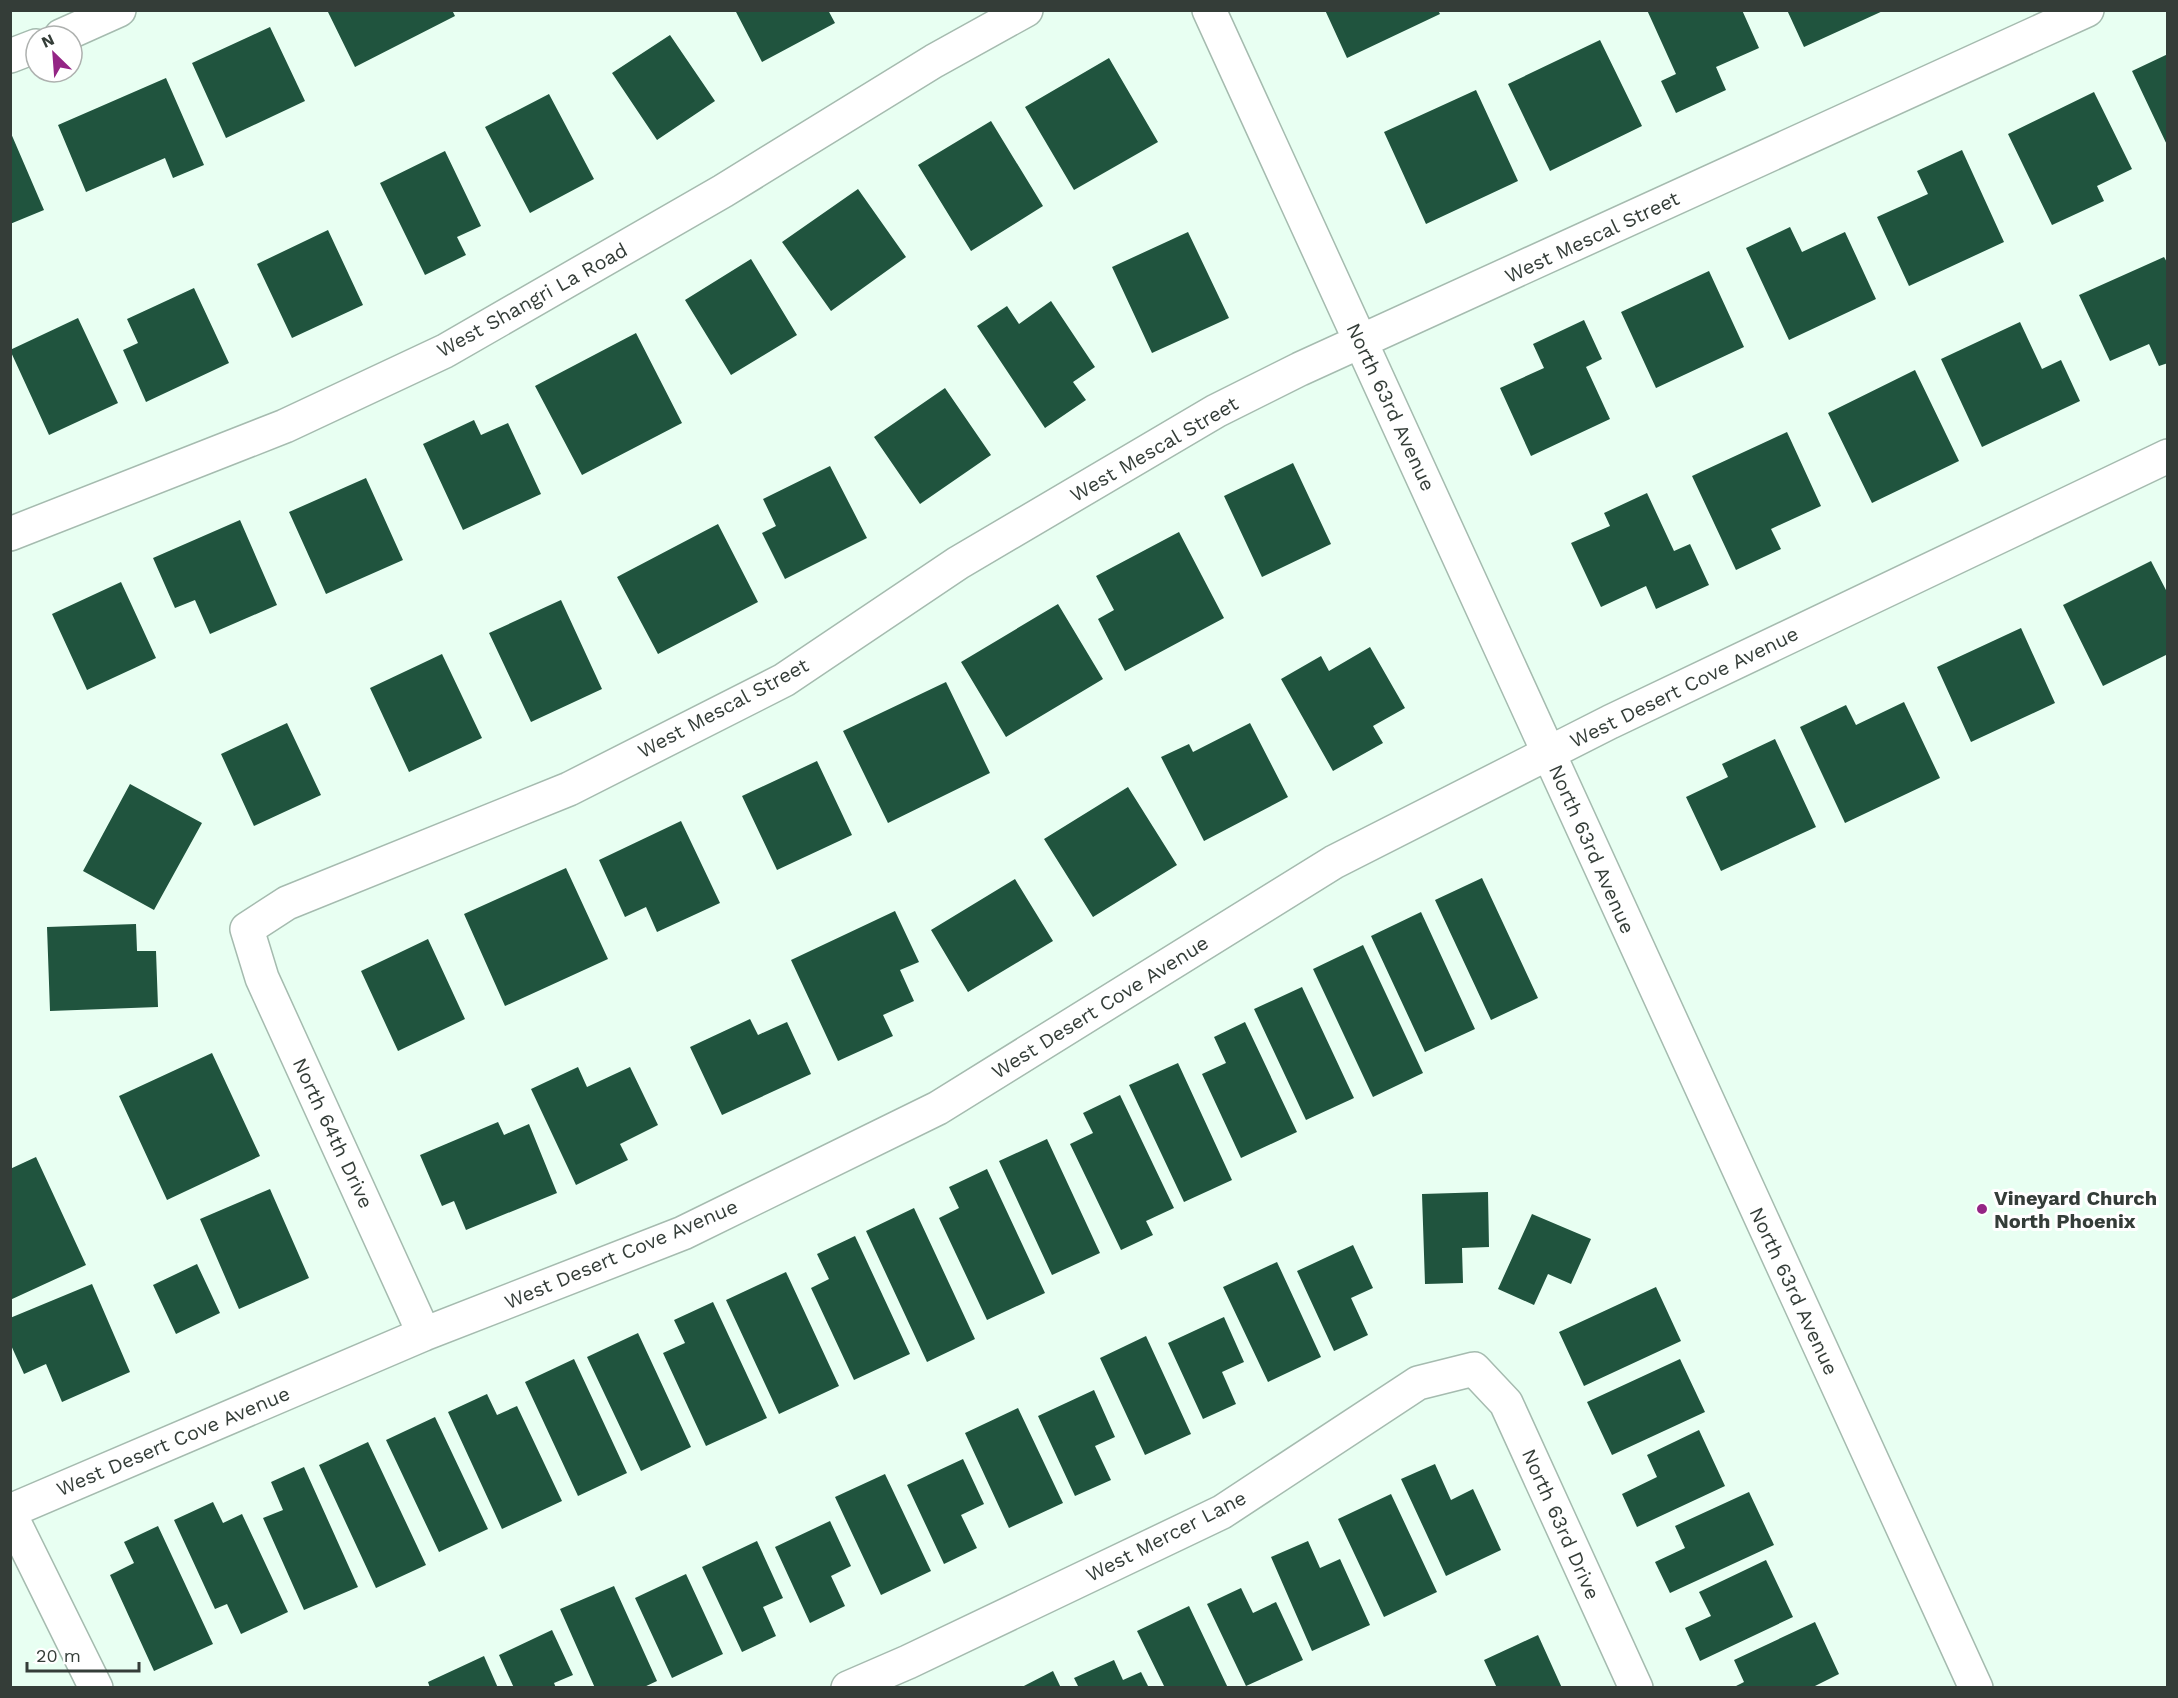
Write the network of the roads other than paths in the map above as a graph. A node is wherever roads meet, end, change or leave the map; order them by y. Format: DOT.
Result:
graph roads {
  1 [pos="119,10"];
  2 [pos="1026,10"];
  3 [pos="1209,10"];
  4 [pos="2087,10"];
  5 [pos="84,26"];
  6 [pos="1361,342"];
  7 [pos="2168,456"];
  8 [pos="10,534"];
  9 [pos="1548,753"];
  10 [pos="247,929"];
  11 [pos="424,1334"];
  12 [pos="1474,1369"];
  13 [pos="10,1513"];
  14 [pos="96,1688"];
  15 [pos="848,1688"];
  16 [pos="1636,1688"];
  17 [pos="1976,1688"];
  1 -- 5 [label="street"];
  2 -- 8 [label="street, West Shangri La Road"];
  3 -- 6 [label="street, North 63rd Avenue"];
  4 -- 6 [label="street, West Mescal Street"];
  6 -- 9 [label="street, North 63rd Avenue"];
  6 -- 10 [label="street, West Mescal Street"];
  7 -- 9 [label="street, West Desert Cove Avenue"];
  9 -- 11 [label="street, West Desert Cove Avenue"];
  9 -- 17 [label="street, North 63rd Avenue"];
  10 -- 11 [label="street, North 64th Drive"];
  11 -- 13 [label="street, West Desert Cove Avenue"];
  12 -- 15 [label="street, West Mercer Lane"];
  12 -- 16 [label="street, North 63rd Drive"];
  13 -- 14 [label="street"];
}
